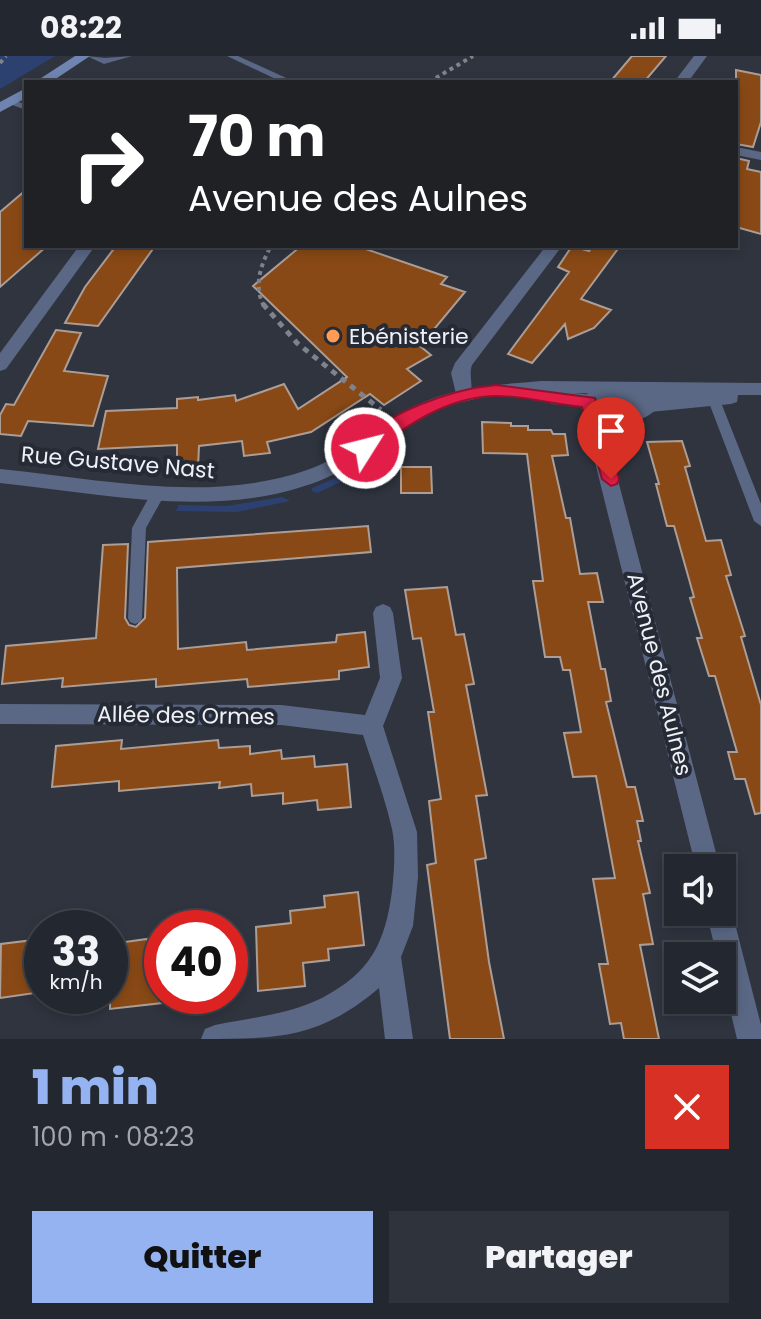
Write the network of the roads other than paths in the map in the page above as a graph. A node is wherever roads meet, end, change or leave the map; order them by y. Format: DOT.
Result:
graph roads {
  1 [pos="84,56"];
  2 [pos="91,56"];
  3 [pos="128,56"];
  4 [pos="231,56"];
  5 [pos="701,56"];
  6 [pos="45,80"];
  7 [pos="285,80"];
  8 [pos="683,80"];
  9 [pos="24,93"];
  10 [pos="5,105"];
  11 [pos="738,151"];
  12 [pos="761,156"];
  13 [pos="86,248"];
  14 [pos="552,248"];
  15 [pos="0,365"];
  16 [pos="736,387"];
  17 [pos="496,390"];
  18 [pos="761,391"];
  19 [pos="463,394"];
  20 [pos="714,400"];
  21 [pos="589,402"];
  22 [pos="650,406"];
  23 [pos="0,476"];
  24 [pos="611,479"];
  25 [pos="159,492"];
  26 [pos="761,521"];
  27 [pos="383,613"];
  28 [pos="135,618"];
  29 [pos="0,714"];
  30 [pos="372,726"];
  31 [pos="705,854"];
  32 [pos="723,926"];
  33 [pos="388,957"];
  34 [pos="215,1039"];
  35 [pos="399,1039"];
  36 [pos="751,1039"];
  1 -- 6 [label="main road"];
  2 -- 3 [label="lane"];
  4 -- 7 [label="lane"];
  5 -- 8 [label="street"];
  9 -- 10 [label="main road"];
  11 -- 12 [label="street"];
  13 -- 15 [label="street"];
  14 -- 19 [label="street"];
  16 -- 17 [label="street, Rue Gustave Nast"];
  16 -- 18 [label="street, Rue Gustave Nast"];
  16 -- 21 [label="street, Rue Gustave Nast"];
  17 -- 19 [label="street, Rue Gustave Nast"];
  17 -- 21 [label="street, Rue Gustave Nast"];
  18 -- 20 [label="street, Rue Gustave Nast"];
  19 -- 25 [label="street, Rue Gustave Nast"];
  20 -- 22 [label="street, Rue Gustave Nast"];
  20 -- 26 [label="lane"];
  21 -- 22 [label="street, Rue Gustave Nast"];
  21 -- 24 [label="street, Avenue des Aulnes"];
  22 -- 24 [label="street, Avenue des Aulnes"];
  23 -- 25 [label="street, Rue Gustave Nast"];
  24 -- 31 [label="street, Avenue des Aulnes"];
  25 -- 28 [label="lane"];
  27 -- 30 [label="street"];
  29 -- 30 [label="street, Allée des Ormes"];
  30 -- 33 [label="street"];
  32 -- 36 [label="street"];
  33 -- 34 [label="street"];
  33 -- 35 [label="street"];
}
